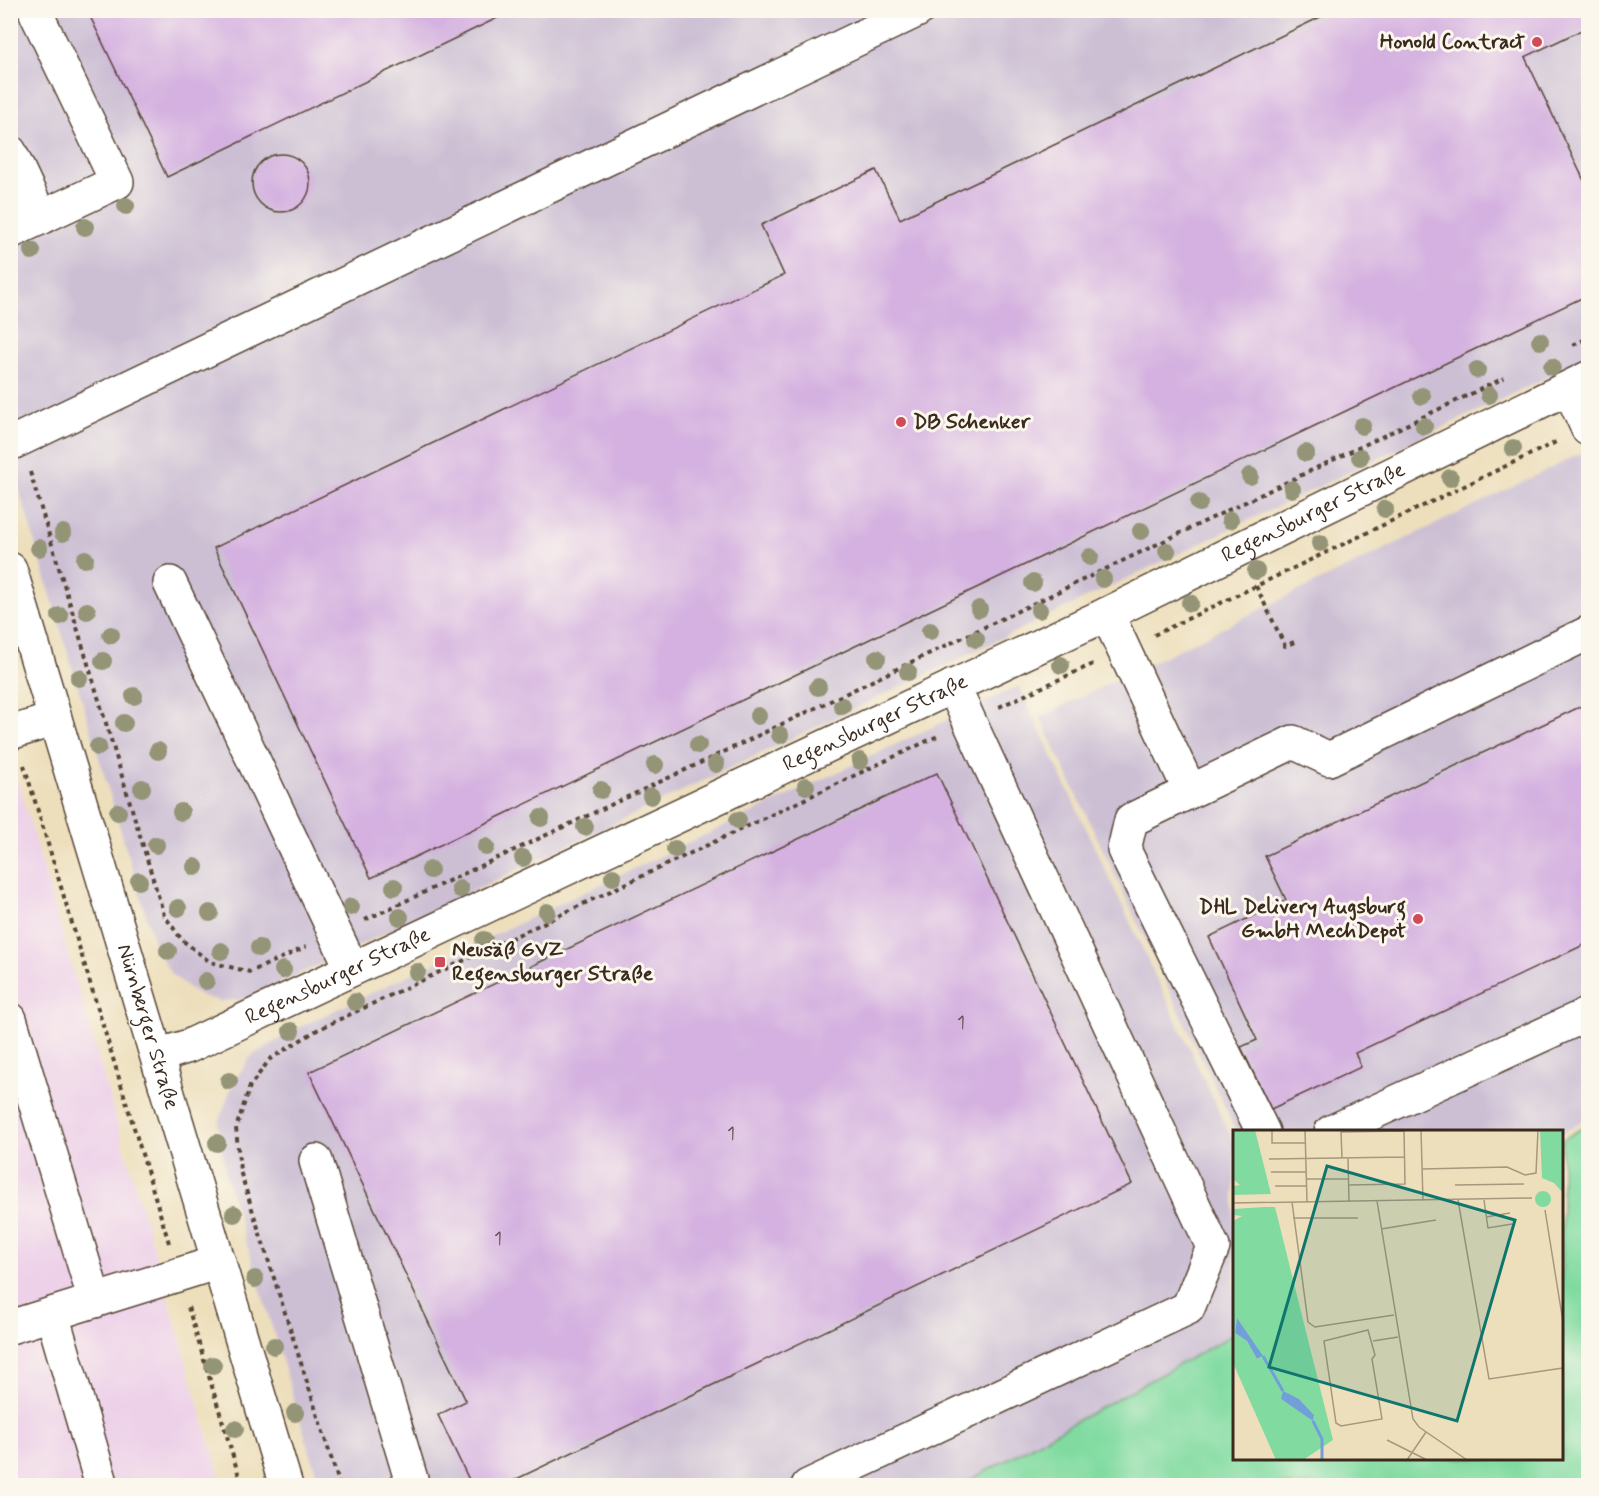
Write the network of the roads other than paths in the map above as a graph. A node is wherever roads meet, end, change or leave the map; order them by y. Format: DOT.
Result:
graph roads {
  1 [pos="918,10"];
  2 [pos="36,13"];
  3 [pos="10,152"];
  4 [pos="41,218"];
  5 [pos="10,232"];
  6 [pos="1579,383"];
  7 [pos="1588,428"];
  8 [pos="15,442"];
  9 [pos="10,569"];
  10 [pos="170,583"];
  11 [pos="1107,614"];
  12 [pos="1588,633"];
  13 [pos="953,686"];
  14 [pos="56,719"];
  15 [pos="13,732"];
  16 [pos="1190,791"];
  17 [pos="352,969"];
  18 [pos="1588,1014"];
  19 [pos="10,1019"];
  20 [pos="157,1056"];
  21 [pos="1263,1130"];
  22 [pos="1333,1130"];
  23 [pos="316,1161"];
  24 [pos="219,1262"];
  25 [pos="95,1301"];
  26 [pos="52,1314"];
  27 [pos="10,1327"];
  28 [pos="102,1485"];
  29 [pos="286,1485"];
  30 [pos="413,1485"];
  31 [pos="808,1485"];
  1 -- 8 [label="street"];
  2 -- 4 [label="street"];
  3 -- 4 [label="street"];
  4 -- 5 [label="street"];
  6 -- 7 [label="street"];
  6 -- 11 [label="street, Regensburger Straße"];
  9 -- 14 [label="street, Nürnberger Straße"];
  10 -- 17 [label="street"];
  11 -- 13 [label="street, Regensburger Straße"];
  11 -- 16 [label="street"];
  12 -- 16 [label="street"];
  13 -- 17 [label="street, Regensburger Straße"];
  13 -- 31 [label="street"];
  14 -- 15 [label="street"];
  14 -- 20 [label="street, Nürnberger Straße"];
  16 -- 21 [label="street"];
  17 -- 20 [label="street, Regensburger Straße"];
  18 -- 22 [label="street"];
  19 -- 25 [label="street"];
  20 -- 24 [label="street, Nürnberger Straße"];
  23 -- 30 [label="street"];
  24 -- 25 [label="street"];
  24 -- 29 [label="street, Nürnberger Straße"];
  25 -- 26 [label="street"];
  26 -- 27 [label="street"];
  26 -- 28 [label="street"];
}
